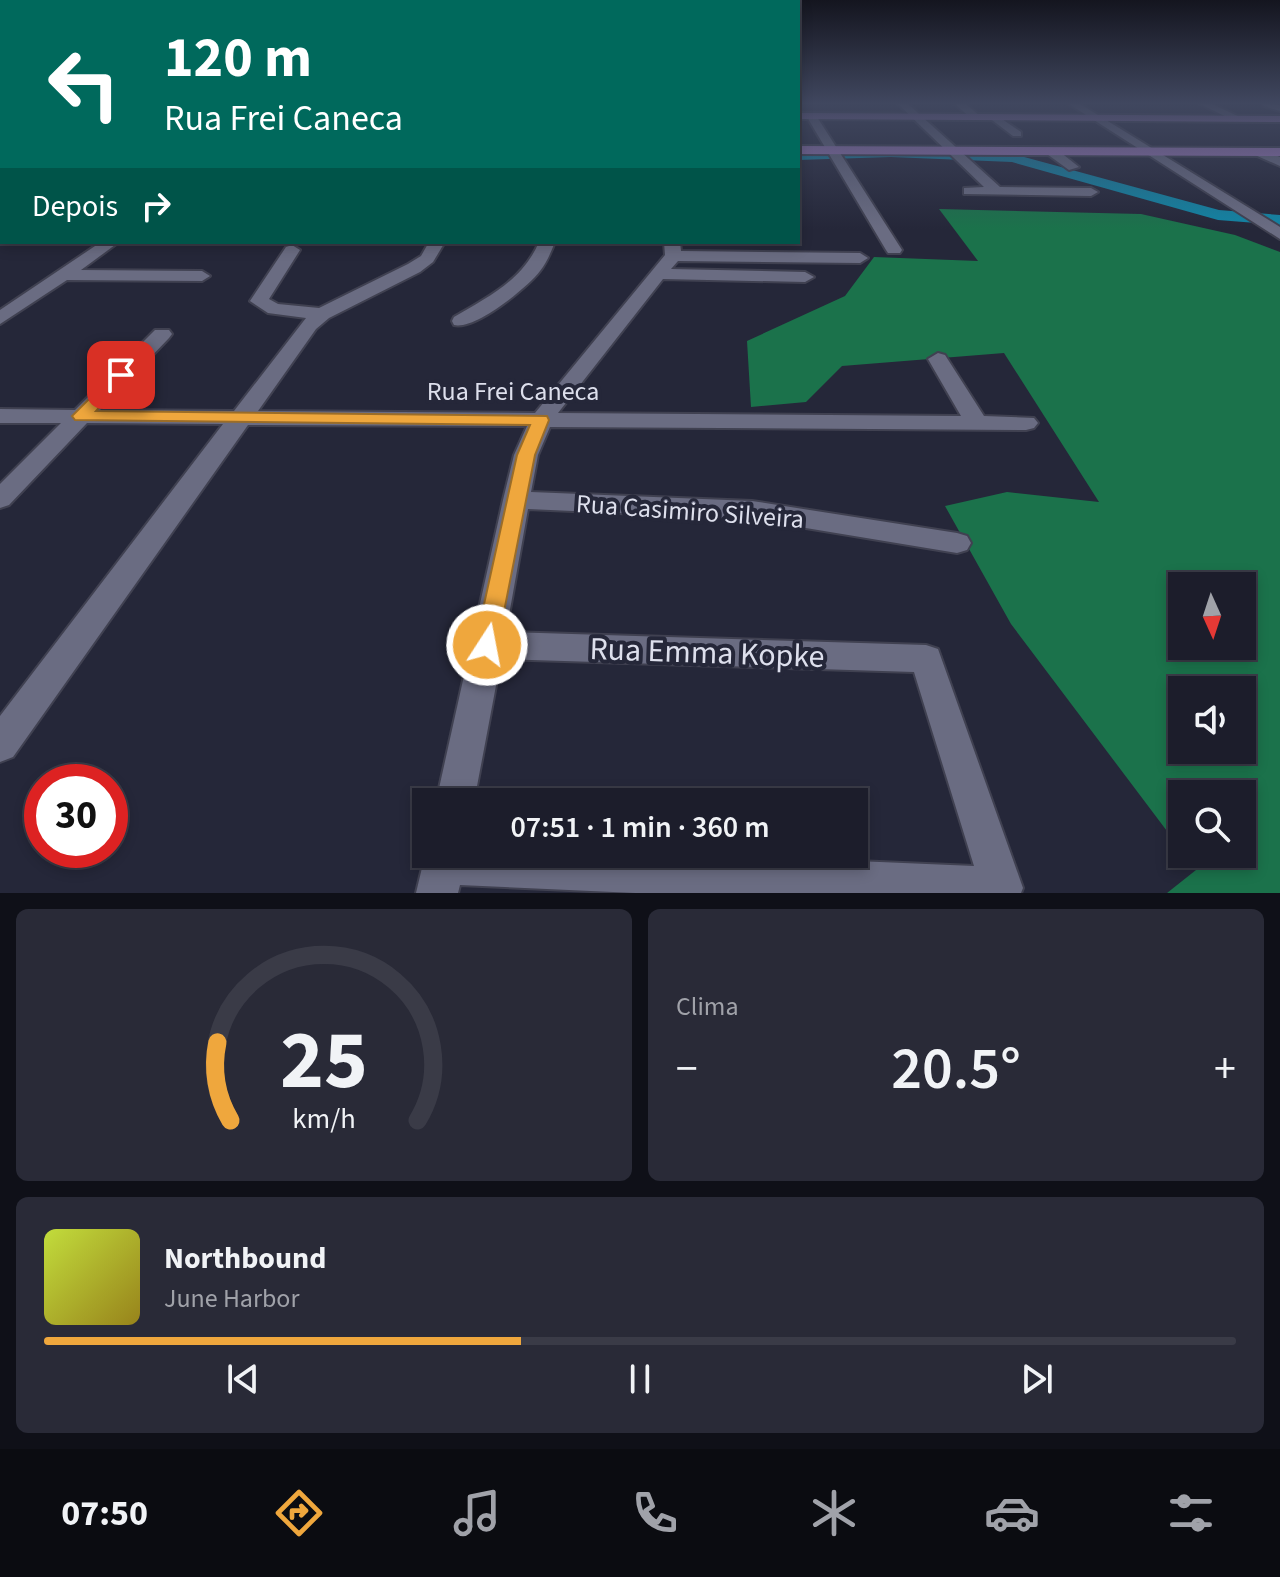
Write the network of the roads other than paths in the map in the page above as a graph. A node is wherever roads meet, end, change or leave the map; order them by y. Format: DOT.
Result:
graph roads {
  1 [pos="830,146"];
  2 [pos="947,146"];
  3 [pos="1140,146"];
  4 [pos="800,150"];
  5 [pos="1051,151"];
  6 [pos="1150,152"];
  7 [pos="1259,152"];
  8 [pos="1280,152"];
  9 [pos="835,153"];
  10 [pos="956,154"];
  11 [pos="1280,162"];
  12 [pos="1073,167"];
  13 [pos="969,191"];
  14 [pos="996,191"];
  15 [pos="1091,192"];
  16 [pos="1280,234"];
  17 [pos="108,244"];
  18 [pos="436,244"];
  19 [pos="546,244"];
  20 [pos="781,249"];
  21 [pos="292,250"];
  22 [pos="894,250"];
  23 [pos="668,257"];
  24 [pos="860,258"];
  25 [pos="63,275"];
  26 [pos="202,276"];
  27 [pos="805,277"];
  28 [pos="322,314"];
  29 [pos="0,318"];
  30 [pos="461,321"];
  31 [pos="162,334"];
  32 [pos="938,359"];
  33 [pos="0,416"];
  34 [pos="81,416"];
  35 [pos="240,417"];
  36 [pos="541,420"];
  37 [pos="976,422"];
  38 [pos="1026,423"];
  39 [pos="0,499"];
  40 [pos="516,505"];
  41 [pos="717,518"];
  42 [pos="957,543"];
  43 [pos="487,645"];
  44 [pos="0,745"];
  45 [pos="458,788"];
  46 [pos="442,870"];
  1 -- 9 [label="street"];
  2 -- 10 [label="street"];
  3 -- 6 [label="street"];
  4 -- 9 [label="main road"];
  5 -- 6 [label="main road"];
  5 -- 10 [label="main road"];
  5 -- 12 [label="street"];
  6 -- 7 [label="main road"];
  6 -- 16 [label="street"];
  7 -- 8 [label="main road"];
  7 -- 11 [label="street"];
  9 -- 10 [label="main road"];
  9 -- 22 [label="street"];
  10 -- 14 [label="street"];
  13 -- 14 [label="street"];
  14 -- 15 [label="street"];
  17 -- 25 [label="street"];
  18 -- 28 [label="street"];
  19 -- 30 [label="street"];
  20 -- 23 [label="street"];
  20 -- 24 [label="street"];
  21 -- 28 [label="street"];
  23 -- 27 [label="street"];
  23 -- 36 [label="street"];
  25 -- 26 [label="street"];
  25 -- 29 [label="street"];
  28 -- 35 [label="street"];
  31 -- 34 [label="street"];
  32 -- 37 [label="street"];
  33 -- 34 [label="street, Rua Frei Caneca"];
  34 -- 35 [label="street, Rua Frei Caneca"];
  34 -- 39 [label="street"];
  35 -- 36 [label="street, Rua Frei Caneca"];
  35 -- 44 [label="street"];
  36 -- 37 [label="street, Rua Frei Caneca"];
  36 -- 40 [label="street"];
  37 -- 38 [label="street, Rua Frei Caneca"];
  40 -- 41 [label="street"];
  40 -- 42 [label="street, Rua Casimiro Silveira"];
  40 -- 43 [label="street"];
  43 -- 45 [label="street"];
  43 -- 46 [label="street, Rua Emma Kopke"];
}
